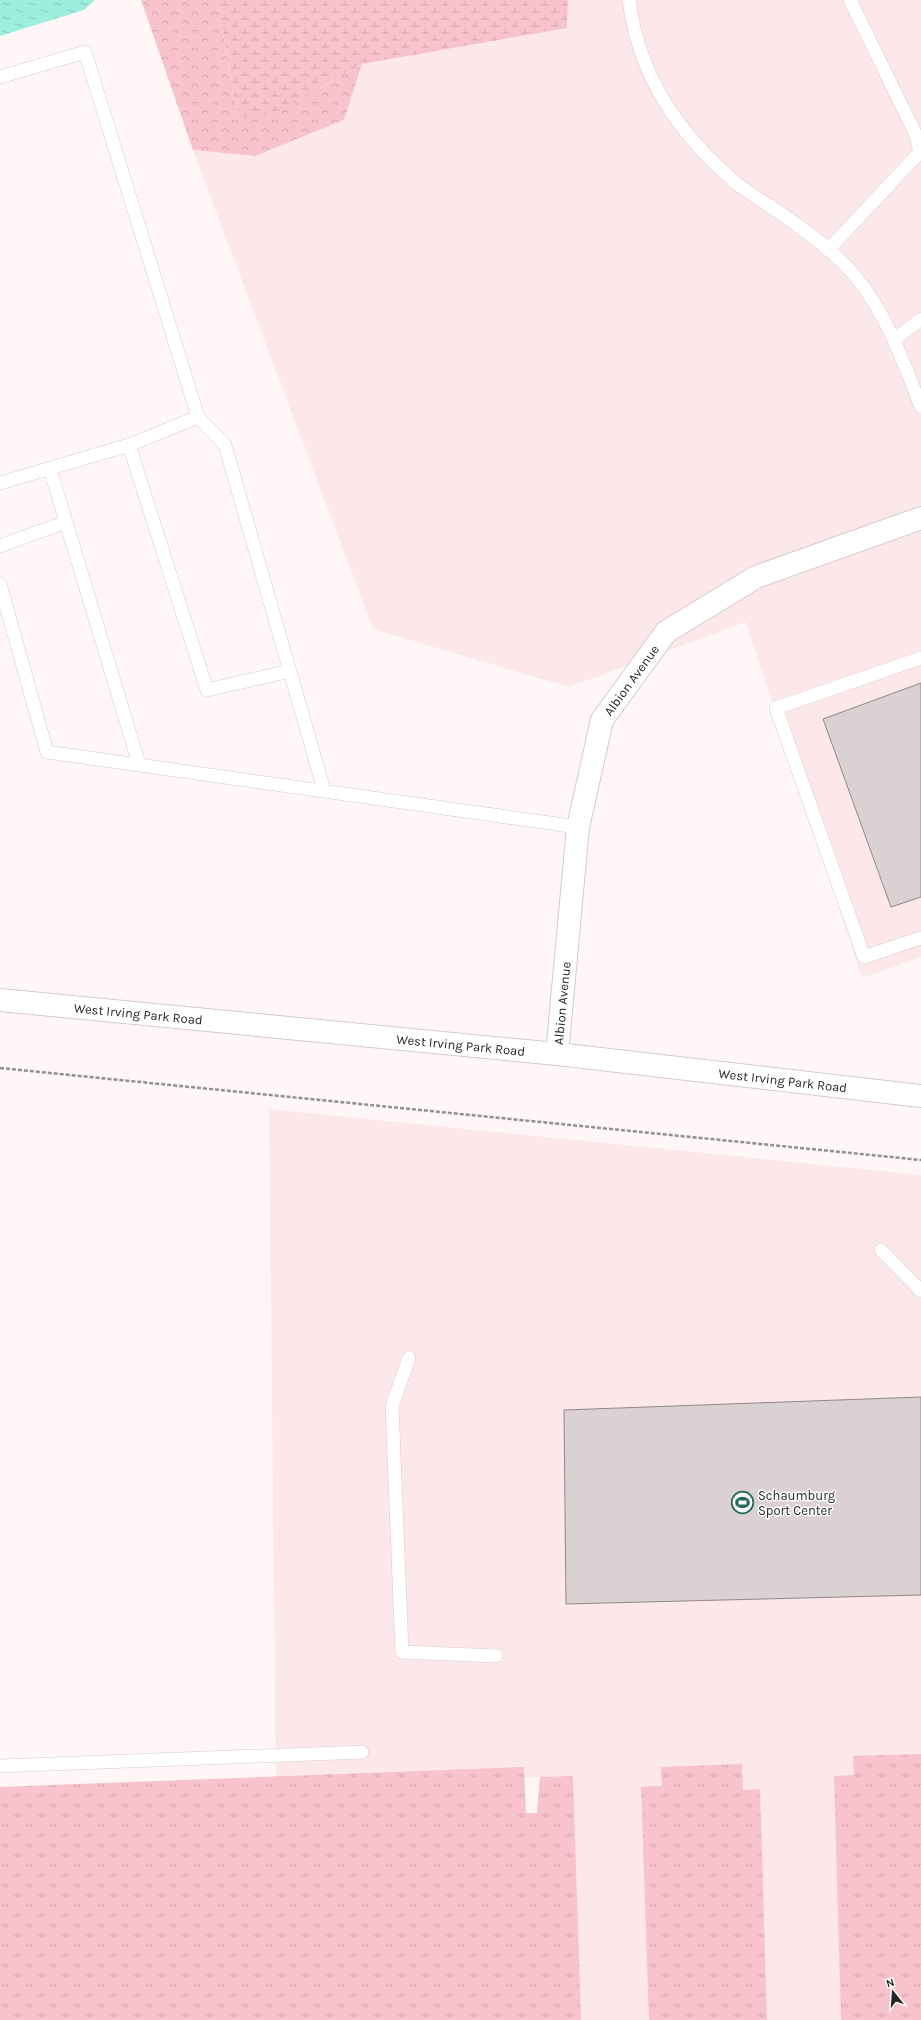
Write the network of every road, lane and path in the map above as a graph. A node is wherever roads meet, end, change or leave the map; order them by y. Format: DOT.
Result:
graph roads {
  1 [pos="629,0"];
  2 [pos="850,0"];
  3 [pos="0,77"];
  4 [pos="828,250"];
  5 [pos="921,319"];
  6 [pos="895,339"];
  7 [pos="921,407"];
  8 [pos="198,417"];
  9 [pos="129,445"];
  10 [pos="50,469"];
  11 [pos="0,483"];
  12 [pos="921,518"];
  13 [pos="66,522"];
  14 [pos="0,546"];
  15 [pos="0,584"];
  16 [pos="921,658"];
  17 [pos="290,671"];
  18 [pos="139,764"];
  19 [pos="324,790"];
  20 [pos="578,827"];
  21 [pos="921,938"];
  22 [pos="0,1000"];
  23 [pos="557,1054"];
  24 [pos="0,1068"];
  25 [pos="921,1096"];
  26 [pos="921,1160"];
  27 [pos="881,1250"];
  28 [pos="921,1291"];
  29 [pos="409,1358"];
  30 [pos="496,1656"];
  31 [pos="362,1752"];
  32 [pos="0,1766"];
  1 -- 4 [label="lane"];
  2 -- 4 [label="lane"];
  3 -- 8 [label="lane"];
  4 -- 6 [label="lane"];
  5 -- 6 [label="lane"];
  6 -- 7 [label="lane"];
  8 -- 9 [label="lane"];
  8 -- 17 [label="lane"];
  9 -- 10 [label="lane"];
  9 -- 17 [label="lane"];
  10 -- 11 [label="lane"];
  10 -- 13 [label="lane"];
  12 -- 20 [label="main road, Albion Avenue"];
  13 -- 14 [label="lane"];
  13 -- 18 [label="lane"];
  15 -- 18 [label="lane"];
  16 -- 21 [label="lane"];
  17 -- 19 [label="lane"];
  18 -- 19 [label="lane"];
  19 -- 20 [label="lane"];
  20 -- 23 [label="main road, Albion Avenue"];
  22 -- 23 [label="main road, West Irving Park Road"];
  23 -- 25 [label="main road, West Irving Park Road"];
  24 -- 26 [label="path"];
  27 -- 28 [label="lane"];
  29 -- 30 [label="lane"];
  31 -- 32 [label="lane"];
}
